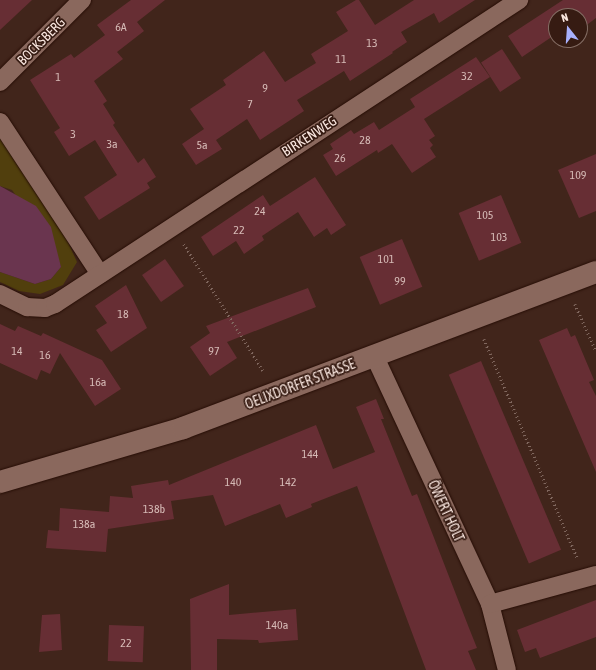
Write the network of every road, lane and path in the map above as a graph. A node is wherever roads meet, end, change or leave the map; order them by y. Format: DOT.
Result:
graph roads {
  1 [pos="82,0"];
  2 [pos="519,0"];
  3 [pos="0,82"];
  4 [pos="0,122"];
  5 [pos="172,226"];
  6 [pos="596,272"];
  7 [pos="100,274"];
  8 [pos="565,282"];
  9 [pos="0,294"];
  10 [pos="475,317"];
  11 [pos="596,351"];
  12 [pos="374,356"];
  13 [pos="276,394"];
  14 [pos="0,482"];
  15 [pos="590,577"];
  16 [pos="490,604"];
  17 [pos="507,670"];
  1 -- 3 [label="street, BOCKSBERG"];
  2 -- 5 [label="street, BIRKENWEG"];
  4 -- 7 [label="street"];
  5 -- 7 [label="street, BIRKENWEG"];
  5 -- 13 [label="path"];
  6 -- 8 [label="street, OELIXDORFER STRASSE"];
  7 -- 9 [label="street, BIRKENWEG"];
  8 -- 10 [label="street, OELIXDORFER STRASSE"];
  8 -- 11 [label="path"];
  10 -- 12 [label="street, OELIXDORFER STRASSE"];
  10 -- 15 [label="path"];
  12 -- 13 [label="street, OELIXDORFER STRASSE"];
  12 -- 16 [label="street, ÖWERT HOLT"];
  13 -- 14 [label="street, OELIXDORFER STRASSE"];
  15 -- 16 [label="street"];
  16 -- 17 [label="street, ÖWERT HOLT"];
}
